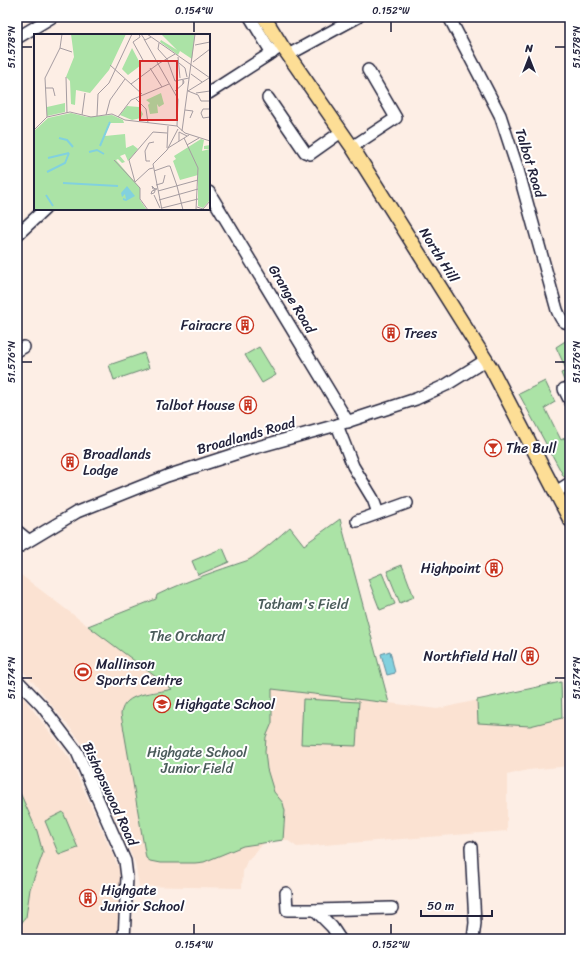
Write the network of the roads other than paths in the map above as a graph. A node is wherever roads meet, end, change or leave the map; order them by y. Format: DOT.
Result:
graph roads {
  1 [pos="52,17"];
  2 [pos="250,17"];
  3 [pos="264,17"];
  4 [pos="358,17"];
  5 [pos="449,17"];
  6 [pos="17,38"];
  7 [pos="281,51"];
  8 [pos="368,70"];
  9 [pos="210,92"];
  10 [pos="268,98"];
  11 [pos="341,132"];
  12 [pos="352,147"];
  13 [pos="210,194"];
  14 [pos="44,210"];
  15 [pos="17,235"];
  16 [pos="568,323"];
  17 [pos="486,360"];
  18 [pos="564,390"];
  19 [pos="570,401"];
  20 [pos="348,422"];
  21 [pos="337,425"];
  22 [pos="570,482"];
  23 [pos="556,492"];
  24 [pos="407,503"];
  25 [pos="378,513"];
  26 [pos="570,520"];
  27 [pos="357,521"];
  28 [pos="17,531"];
  29 [pos="28,540"];
  30 [pos="17,548"];
  31 [pos="17,680"];
  32 [pos="471,847"];
  33 [pos="286,893"];
  34 [pos="392,908"];
  35 [pos="315,910"];
  36 [pos="124,939"];
  37 [pos="340,939"];
  38 [pos="473,939"];
  1 -- 6 [label="street"];
  2 -- 7 [label="street, North Hill"];
  3 -- 7 [label="main road, North Hill"];
  4 -- 7 [label="street"];
  5 -- 16 [label="street, Talbot Road"];
  7 -- 9 [label="street"];
  7 -- 11 [label="main road, North Hill"];
  8 -- 12 [label="street"];
  10 -- 11 [label="street"];
  11 -- 12 [label="main road, North Hill"];
  12 -- 17 [label="main road, North Hill"];
  13 -- 20 [label="street, Grange Road"];
  14 -- 15 [label="street"];
  17 -- 20 [label="street, Broadlands Road"];
  17 -- 23 [label="main road, North Hill"];
  18 -- 19 [label="street"];
  20 -- 21 [label="street, Broadlands Road"];
  21 -- 25 [label="street"];
  21 -- 29 [label="street, Broadlands Road"];
  22 -- 23 [label="street"];
  23 -- 26 [label="main road, North Hill"];
  24 -- 25 [label="street"];
  25 -- 27 [label="street"];
  28 -- 29 [label="street"];
  29 -- 30 [label="street, Broadlands Road"];
  31 -- 36 [label="street, Bishopswood Road"];
  32 -- 38 [label="street"];
  33 -- 35 [label="street"];
  34 -- 35 [label="street"];
  35 -- 37 [label="street"];
}
